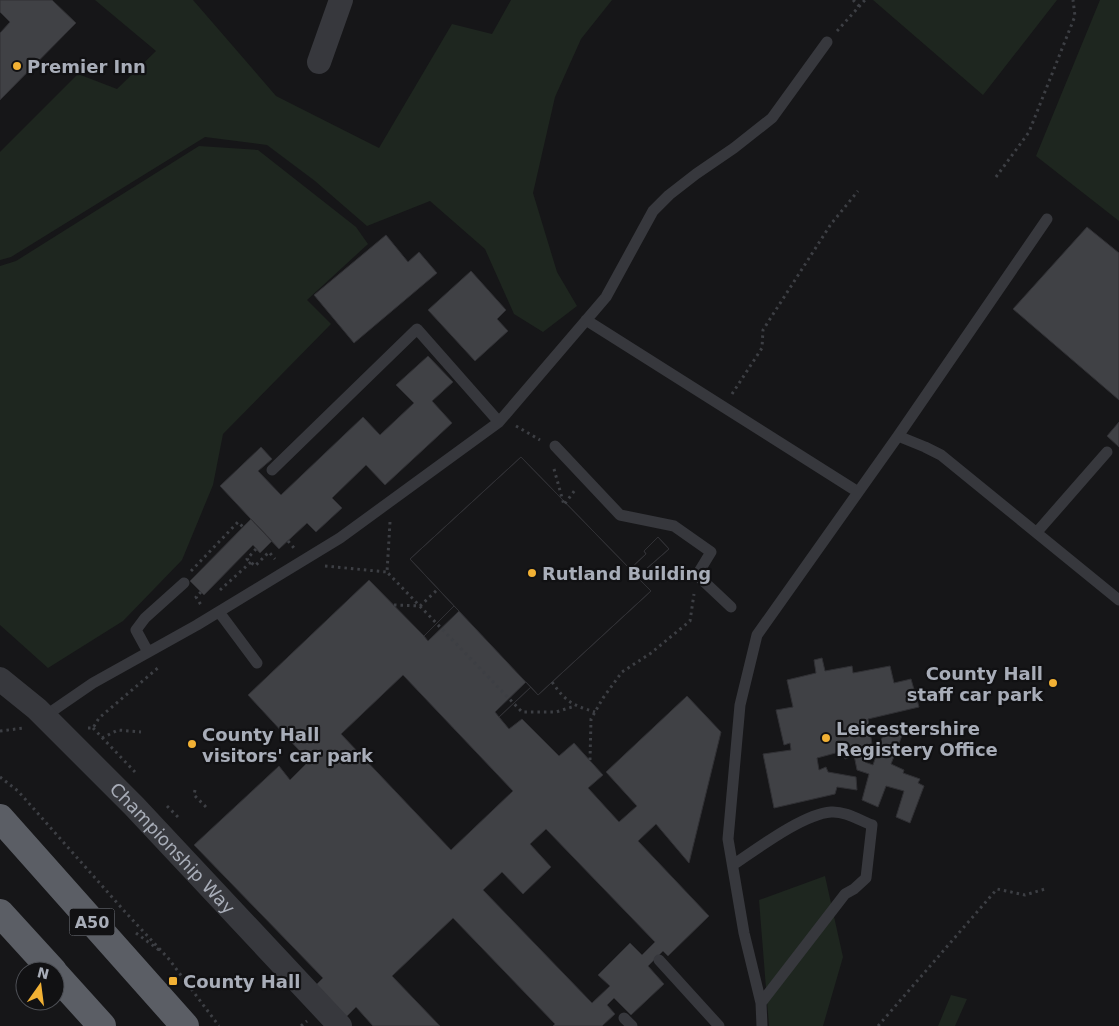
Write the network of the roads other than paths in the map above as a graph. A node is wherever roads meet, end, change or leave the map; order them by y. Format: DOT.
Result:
graph roads {
  1 [pos="341,0"];
  2 [pos="827,42"];
  3 [pos="319,62"];
  4 [pos="1047,219"];
  5 [pos="586,320"];
  6 [pos="499,422"];
  7 [pos="898,436"];
  8 [pos="551,445"];
  9 [pos="1106,452"];
  10 [pos="272,470"];
  11 [pos="858,492"];
  12 [pos="1037,532"];
  13 [pos="184,583"];
  14 [pos="1119,600"];
  15 [pos="731,608"];
  16 [pos="219,612"];
  17 [pos="148,652"];
  18 [pos="257,663"];
  19 [pos="0,679"];
  20 [pos="51,722"];
  21 [pos="0,818"];
  22 [pos="733,865"];
  23 [pos="0,913"];
  24 [pos="659,960"];
  25 [pos="44,961"];
  26 [pos="65,984"];
  27 [pos="761,1003"];
  28 [pos="102,1026"];
  29 [pos="185,1026"];
  30 [pos="340,1026"];
  31 [pos="718,1026"];
  32 [pos="762,1026"];
  1 -- 3 [label="street"];
  2 -- 5 [label="lane"];
  4 -- 7 [label="lane"];
  5 -- 6 [label="lane"];
  5 -- 11 [label="lane"];
  6 -- 10 [label="lane"];
  6 -- 16 [label="lane"];
  7 -- 11 [label="lane"];
  7 -- 12 [label="lane"];
  8 -- 15 [label="lane"];
  9 -- 12 [label="lane"];
  11 -- 22 [label="lane"];
  12 -- 14 [label="lane"];
  13 -- 17 [label="lane"];
  16 -- 17 [label="lane"];
  16 -- 18 [label="lane"];
  17 -- 20 [label="lane"];
  19 -- 20 [label="street, Championship Way"];
  20 -- 30 [label="street, Championship Way"];
  21 -- 29 [label="highway, A50"];
  22 -- 27 [label="lane"];
  22 -- 27 [label="lane"];
  23 -- 25 [label="highway"];
  24 -- 31 [label="lane"];
  26 -- 28 [label="highway"];
  27 -- 32 [label="lane"];
}
